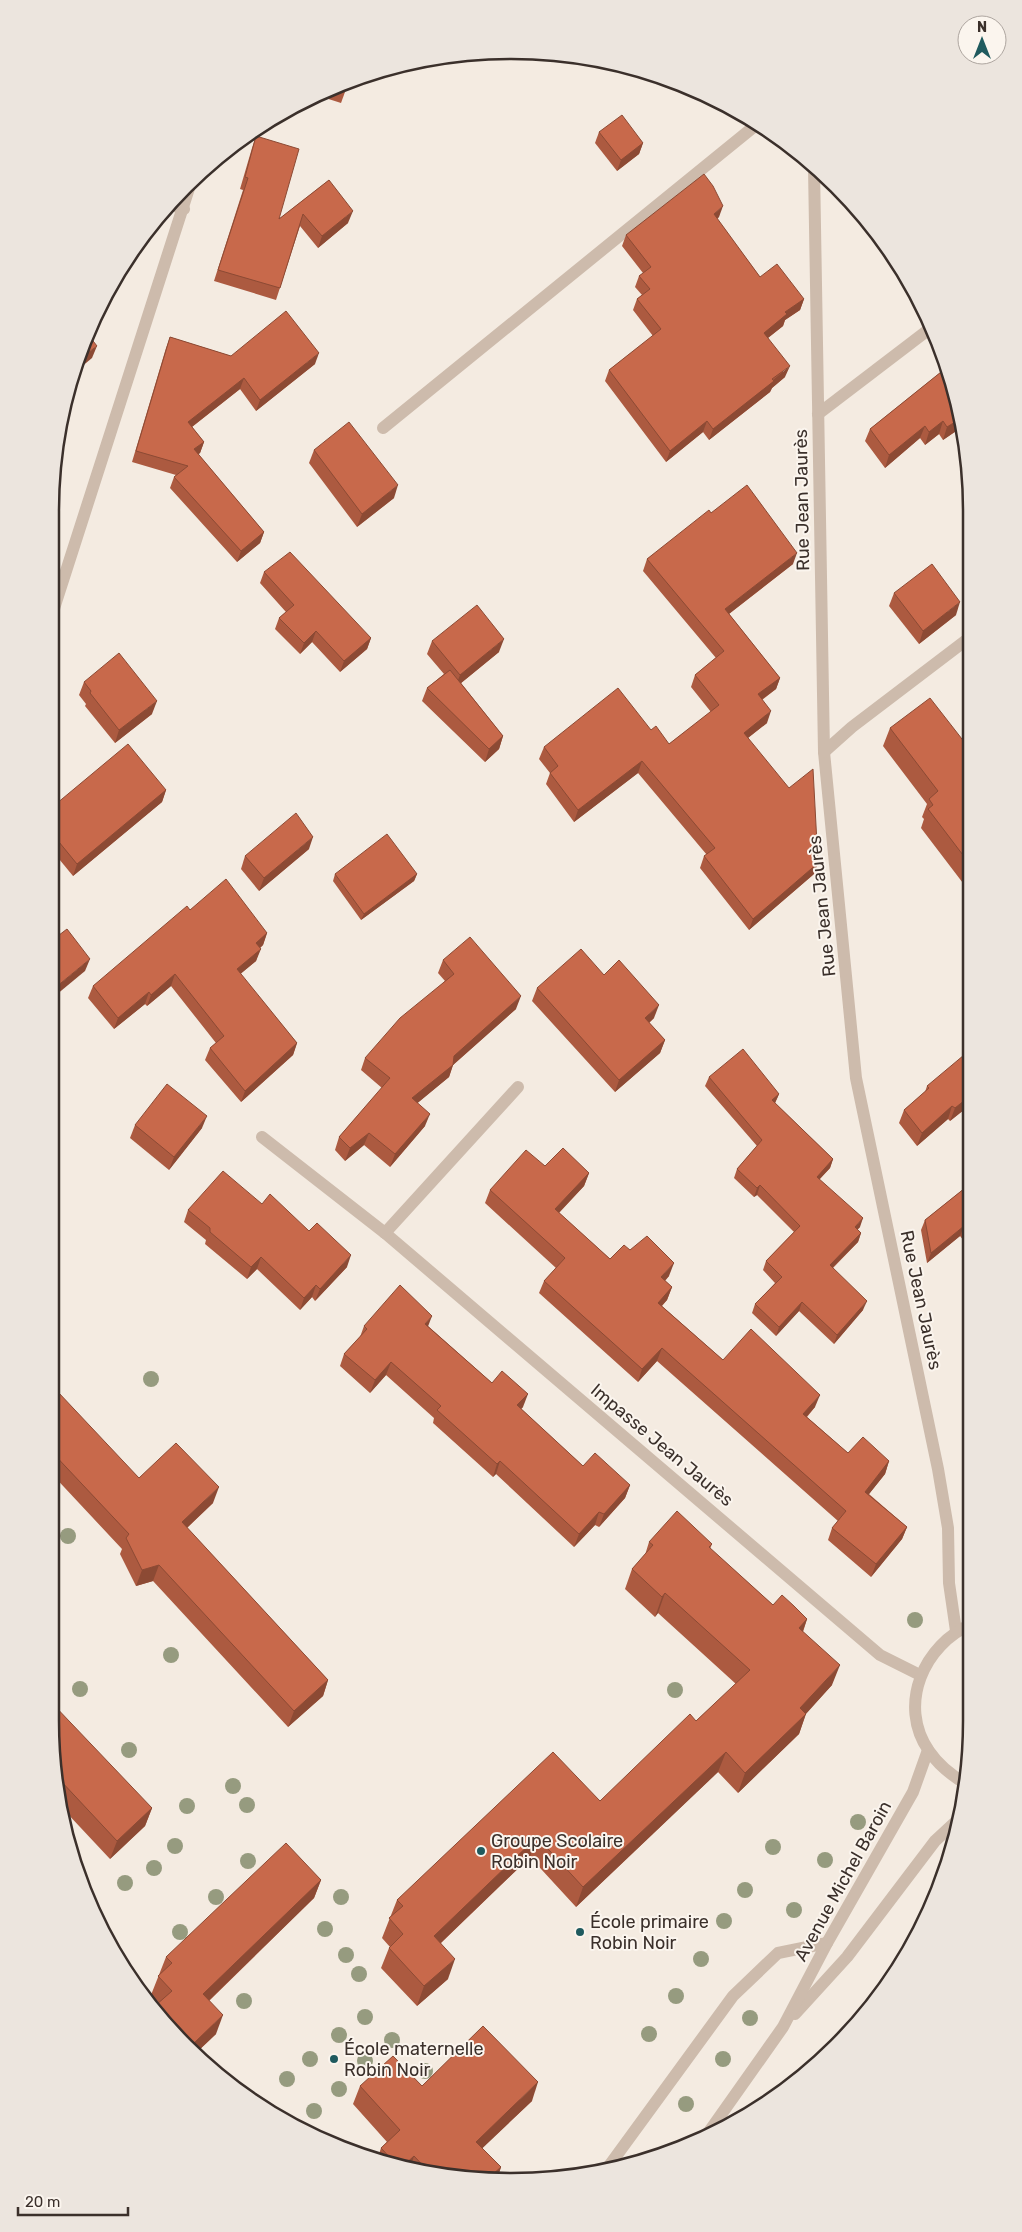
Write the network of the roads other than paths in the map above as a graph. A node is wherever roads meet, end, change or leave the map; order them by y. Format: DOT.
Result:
graph roads {
  1 [pos="752,128"];
  2 [pos="814,176"];
  3 [pos="188,194"];
  4 [pos="177,207"];
  5 [pos="184,209"];
  6 [pos="926,331"];
  7 [pos="818,414"];
  8 [pos="382,428"];
  9 [pos="59,593"];
  10 [pos="963,643"];
  11 [pos="824,752"];
  12 [pos="518,1087"];
  13 [pos="262,1137"];
  14 [pos="385,1233"];
  15 [pos="963,1628"];
  16 [pos="956,1631"];
  17 [pos="920,1675"];
  18 [pos="928,1750"];
  19 [pos="959,1780"];
  20 [pos="951,1826"];
  21 [pos="827,1943"];
  22 [pos="783,2027"];
  23 [pos="713,2126"];
  24 [pos="612,2162"];
  1 -- 8 [label="street"];
  2 -- 7 [label="street, Rue Jean Jaurès"];
  3 -- 5 [label="street"];
  4 -- 5 [label="street"];
  5 -- 9 [label="street"];
  6 -- 7 [label="street"];
  7 -- 11 [label="street, Rue Jean Jaurès"];
  10 -- 11 [label="street"];
  11 -- 16 [label="street, Rue Jean Jaurès"];
  12 -- 14 [label="street"];
  13 -- 14 [label="street, Impasse Jean Jaurès"];
  14 -- 17 [label="street, Impasse Jean Jaurès"];
  15 -- 16 [label="street"];
  16 -- 17 [label="street"];
  17 -- 18 [label="street"];
  18 -- 19 [label="street"];
  18 -- 21 [label="street, Avenue Michel Baroin"];
  20 -- 22 [label="street, Avenue Michel Baroin"];
  21 -- 22 [label="street, Avenue Michel Baroin"];
  21 -- 24 [label="street"];
  22 -- 23 [label="street, Avenue Michel Baroin"];
}
